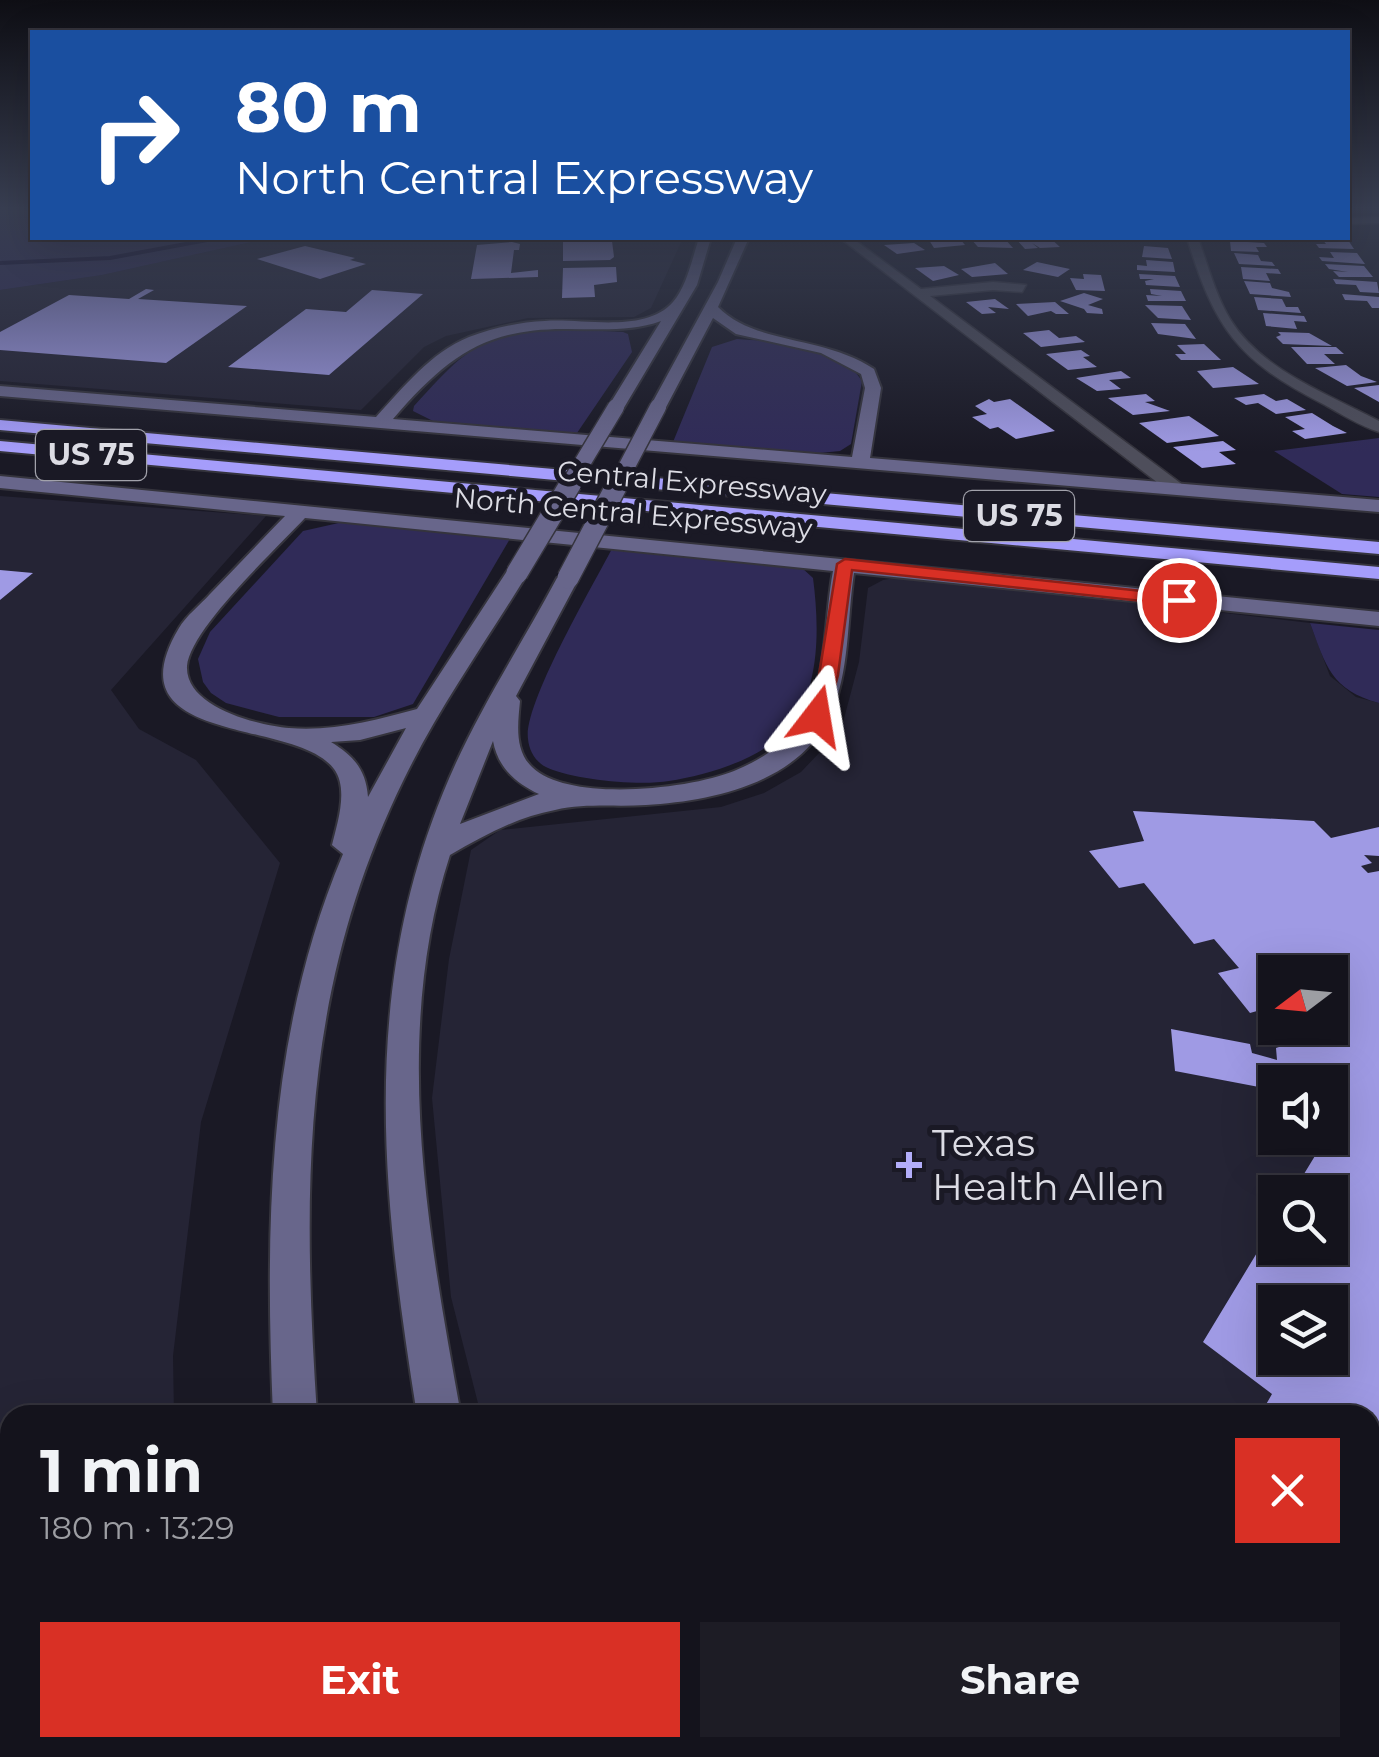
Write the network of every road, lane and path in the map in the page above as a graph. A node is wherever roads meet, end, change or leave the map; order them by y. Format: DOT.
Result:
graph roads {
  1 [pos="687,288"];
  2 [pos="719,288"];
  3 [pos="912,288"];
  4 [pos="972,288"];
  5 [pos="1212,288"];
  6 [pos="919,293"];
  7 [pos="679,304"];
  8 [pos="710,307"];
  9 [pos="586,324"];
  10 [pos="772,338"];
  11 [pos="689,352"];
  12 [pos="644,358"];
  13 [pos="0,391"];
  14 [pos="0,408"];
  15 [pos="380,423"];
  16 [pos="0,425"];
  17 [pos="1378,425"];
  18 [pos="98,434"];
  19 [pos="0,446"];
  20 [pos="0,460"];
  21 [pos="182,463"];
  22 [pos="860,463"];
  23 [pos="0,482"];
  24 [pos="1177,489"];
  25 [pos="1379,506"];
  26 [pos="300,512"];
  27 [pos="1379,548"];
  28 [pos="845,564"];
  29 [pos="1379,573"];
  30 [pos="1379,619"];
  31 [pos="508,694"];
  32 [pos="430,714"];
  33 [pos="284,734"];
  34 [pos="590,796"];
  35 [pos="437,850"];
  36 [pos="330,926"];
  37 [pos="294,1405"];
  38 [pos="437,1405"];
  1 -- 7 [label="main road"];
  2 -- 8 [label="main road"];
  3 -- 6 [label="street"];
  4 -- 6 [label="street"];
  5 -- 17 [label="street"];
  6 -- 24 [label="street"];
  7 -- 9 [label="main road"];
  7 -- 12 [label="main road"];
  8 -- 10 [label="main road"];
  8 -- 11 [label="main road"];
  9 -- 12 [label="main road"];
  9 -- 15 [label="main road"];
  10 -- 11 [label="main road"];
  10 -- 22 [label="main road"];
  11 -- 31 [label="main road, bridge"];
  12 -- 32 [label="main road, bridge"];
  13 -- 15 [label="main road"];
  14 -- 18 [label="highway"];
  15 -- 22 [label="main road"];
  16 -- 18 [label="highway, Central Expressway / US 75"];
  18 -- 27 [label="highway, Central Expressway / US 75"];
  19 -- 21 [label="highway, Central Expressway / US 75"];
  20 -- 21 [label="highway"];
  21 -- 29 [label="highway, Central Expressway / US 75"];
  22 -- 24 [label="main road"];
  23 -- 26 [label="main road, North Central Expressway"];
  24 -- 25 [label="main road"];
  26 -- 28 [label="main road, North Central Expressway"];
  26 -- 33 [label="main road"];
  28 -- 30 [label="main road, North Central Expressway"];
  28 -- 34 [label="main road"];
  31 -- 34 [label="main road"];
  31 -- 35 [label="main road"];
  32 -- 33 [label="main road"];
  32 -- 36 [label="main road"];
  33 -- 36 [label="main road"];
  34 -- 35 [label="main road"];
  35 -- 38 [label="main road"];
  36 -- 37 [label="main road"];
}
